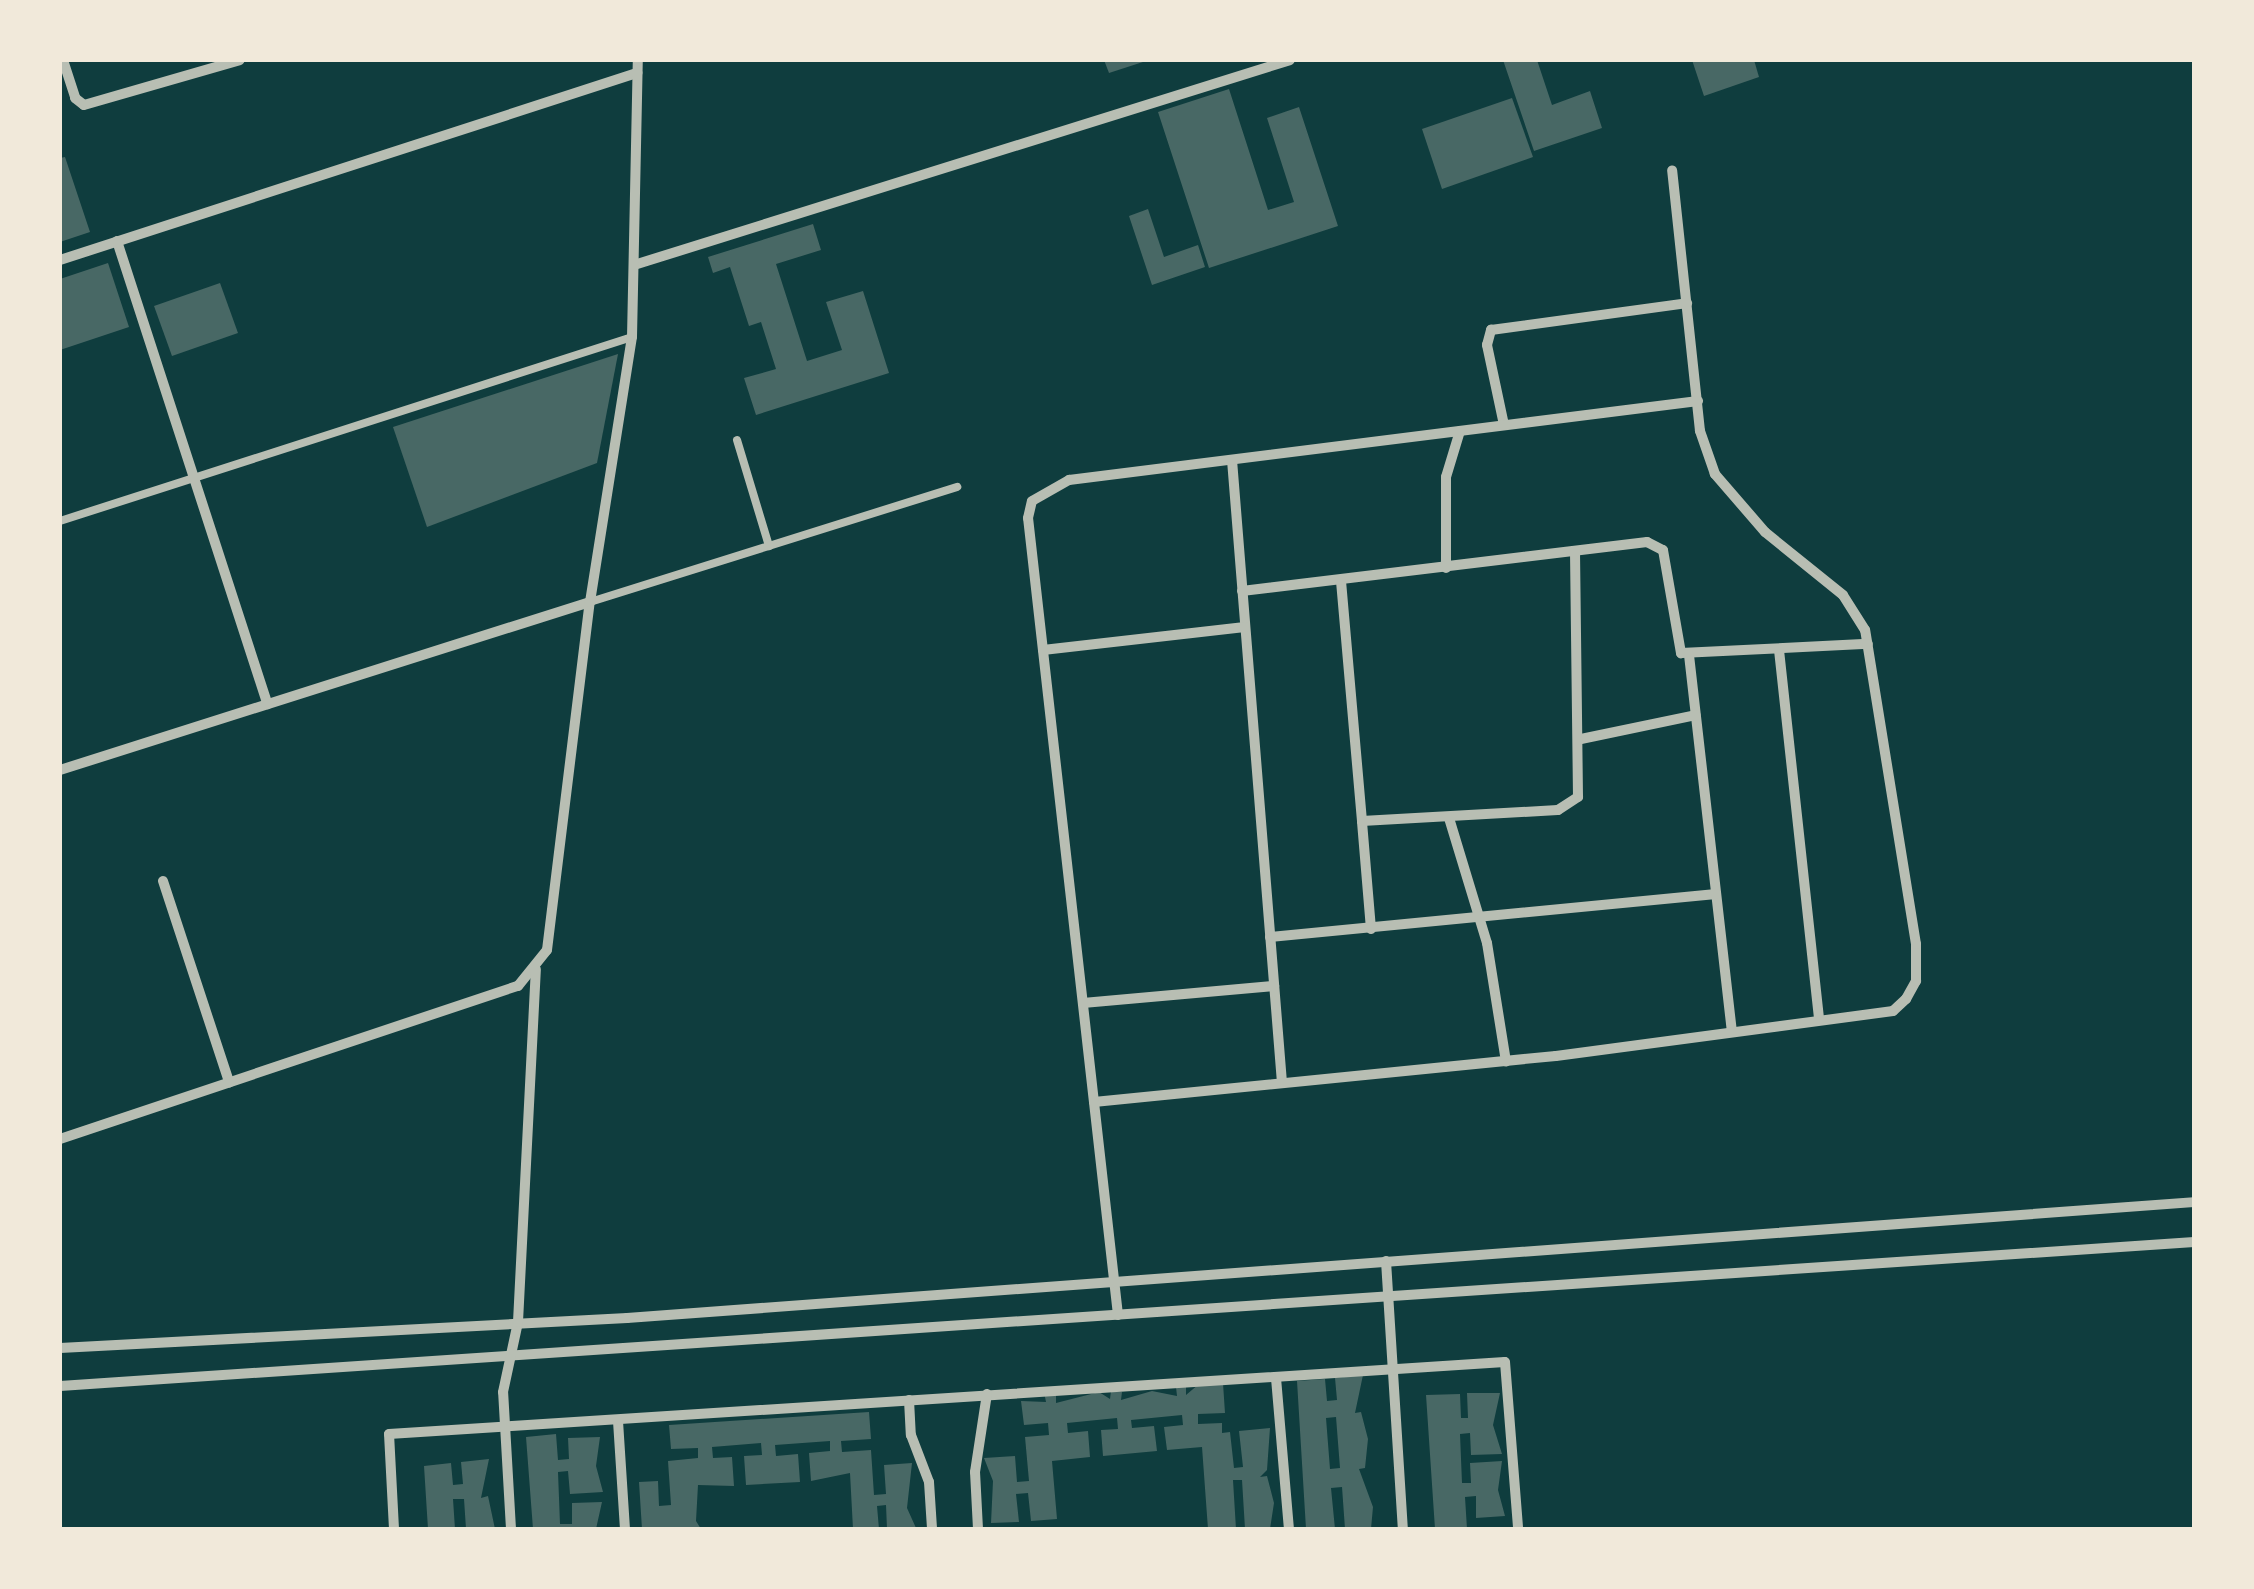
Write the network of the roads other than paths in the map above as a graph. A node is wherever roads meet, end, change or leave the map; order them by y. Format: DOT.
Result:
graph roads {
  1 [pos="64,60"];
  2 [pos="240,60"];
  3 [pos="638,60"];
  4 [pos="1290,60"];
  5 [pos="637,73"];
  6 [pos="1672,171"];
  7 [pos="118,241"];
  8 [pos="60,260"];
  9 [pos="634,266"];
  10 [pos="1686,303"];
  11 [pos="632,337"];
  12 [pos="1698,401"];
  13 [pos="1504,425"];
  14 [pos="1460,431"];
  15 [pos="736,440"];
  16 [pos="1232,460"];
  17 [pos="192,474"];
  18 [pos="957,487"];
  19 [pos="60,520"];
  20 [pos="769,546"];
  21 [pos="1575,551"];
  22 [pos="1446,568"];
  23 [pos="1341,581"];
  24 [pos="1242,591"];
  25 [pos="590,602"];
  26 [pos="1245,627"];
  27 [pos="1868,644"];
  28 [pos="1043,650"];
  29 [pos="1779,650"];
  30 [pos="1690,655"];
  31 [pos="267,704"];
  32 [pos="1696,715"];
  33 [pos="1581,738"];
  34 [pos="60,770"];
  35 [pos="1449,818"];
  36 [pos="1362,821"];
  37 [pos="163,881"];
  38 [pos="1716,894"];
  39 [pos="1480,919"];
  40 [pos="1371,928"];
  41 [pos="1270,938"];
  42 [pos="536,969"];
  43 [pos="1274,986"];
  44 [pos="1083,1003"];
  45 [pos="1819,1020"];
  46 [pos="1732,1032"];
  47 [pos="1506,1061"];
  48 [pos="229,1082"];
  49 [pos="1282,1083"];
  50 [pos="1094,1102"];
  51 [pos="60,1138"];
  52 [pos="2194,1202"];
  53 [pos="2194,1242"];
  54 [pos="1386,1261"];
  55 [pos="1116,1281"];
  56 [pos="1389,1296"];
  57 [pos="1118,1315"];
  58 [pos="518,1322"];
  59 [pos="60,1348"];
  60 [pos="515,1354"];
  61 [pos="1394,1370"];
  62 [pos="1276,1378"];
  63 [pos="60,1386"];
  64 [pos="987,1394"];
  65 [pos="908,1400"];
  66 [pos="618,1421"];
  67 [pos="505,1428"];
  68 [pos="394,1529"];
  69 [pos="511,1529"];
  70 [pos="625,1529"];
  71 [pos="932,1529"];
  72 [pos="978,1529"];
  73 [pos="1289,1529"];
  74 [pos="1403,1529"];
  75 [pos="1518,1529"];
  1 -- 2 [label="street"];
  3 -- 5 [label="street"];
  4 -- 9 [label="street"];
  5 -- 7 [label="street"];
  5 -- 9 [label="street"];
  6 -- 10 [label="street"];
  7 -- 8 [label="street"];
  7 -- 17 [label="street"];
  9 -- 11 [label="street"];
  10 -- 12 [label="street"];
  10 -- 13 [label="street"];
  11 -- 17 [label="lane"];
  11 -- 25 [label="street"];
  12 -- 13 [label="street"];
  12 -- 27 [label="street"];
  13 -- 14 [label="street"];
  14 -- 16 [label="street"];
  14 -- 22 [label="street"];
  15 -- 20 [label="lane"];
  16 -- 24 [label="street"];
  16 -- 28 [label="street"];
  17 -- 19 [label="lane"];
  17 -- 31 [label="street"];
  18 -- 20 [label="lane"];
  20 -- 25 [label="lane"];
  21 -- 22 [label="street"];
  21 -- 30 [label="street"];
  21 -- 33 [label="street"];
  22 -- 23 [label="street"];
  23 -- 24 [label="street"];
  23 -- 36 [label="street"];
  24 -- 26 [label="street"];
  25 -- 31 [label="street"];
  25 -- 42 [label="street"];
  26 -- 28 [label="street"];
  26 -- 41 [label="street"];
  27 -- 29 [label="street"];
  27 -- 45 [label="street"];
  28 -- 44 [label="street"];
  29 -- 30 [label="street"];
  29 -- 45 [label="street"];
  30 -- 32 [label="street"];
  31 -- 34 [label="street"];
  32 -- 33 [label="street"];
  32 -- 38 [label="street"];
  33 -- 35 [label="street"];
  35 -- 36 [label="street"];
  35 -- 39 [label="street"];
  36 -- 40 [label="street"];
  37 -- 48 [label="street"];
  38 -- 39 [label="street"];
  38 -- 46 [label="street"];
  39 -- 40 [label="street"];
  39 -- 47 [label="street"];
  40 -- 41 [label="street"];
  41 -- 43 [label="street"];
  42 -- 48 [label="street"];
  42 -- 58 [label="street"];
  43 -- 44 [label="street"];
  43 -- 49 [label="street"];
  44 -- 50 [label="street"];
  45 -- 46 [label="street"];
  46 -- 47 [label="street"];
  47 -- 49 [label="street"];
  48 -- 51 [label="street"];
  49 -- 50 [label="street"];
  50 -- 55 [label="street"];
  52 -- 54 [label="street"];
  53 -- 56 [label="street"];
  54 -- 55 [label="street"];
  54 -- 56 [label="street"];
  55 -- 57 [label="street"];
  55 -- 58 [label="street"];
  56 -- 57 [label="street"];
  56 -- 61 [label="street"];
  57 -- 60 [label="street"];
  58 -- 59 [label="street"];
  58 -- 60 [label="street"];
  60 -- 63 [label="street"];
  60 -- 67 [label="street"];
  61 -- 62 [label="street"];
  61 -- 74 [label="street"];
  61 -- 75 [label="street"];
  62 -- 64 [label="street"];
  62 -- 73 [label="street"];
  64 -- 65 [label="street"];
  64 -- 72 [label="street"];
  65 -- 66 [label="street"];
  65 -- 71 [label="street"];
  66 -- 67 [label="street"];
  66 -- 70 [label="street"];
  67 -- 68 [label="street"];
  67 -- 69 [label="street"];
}
